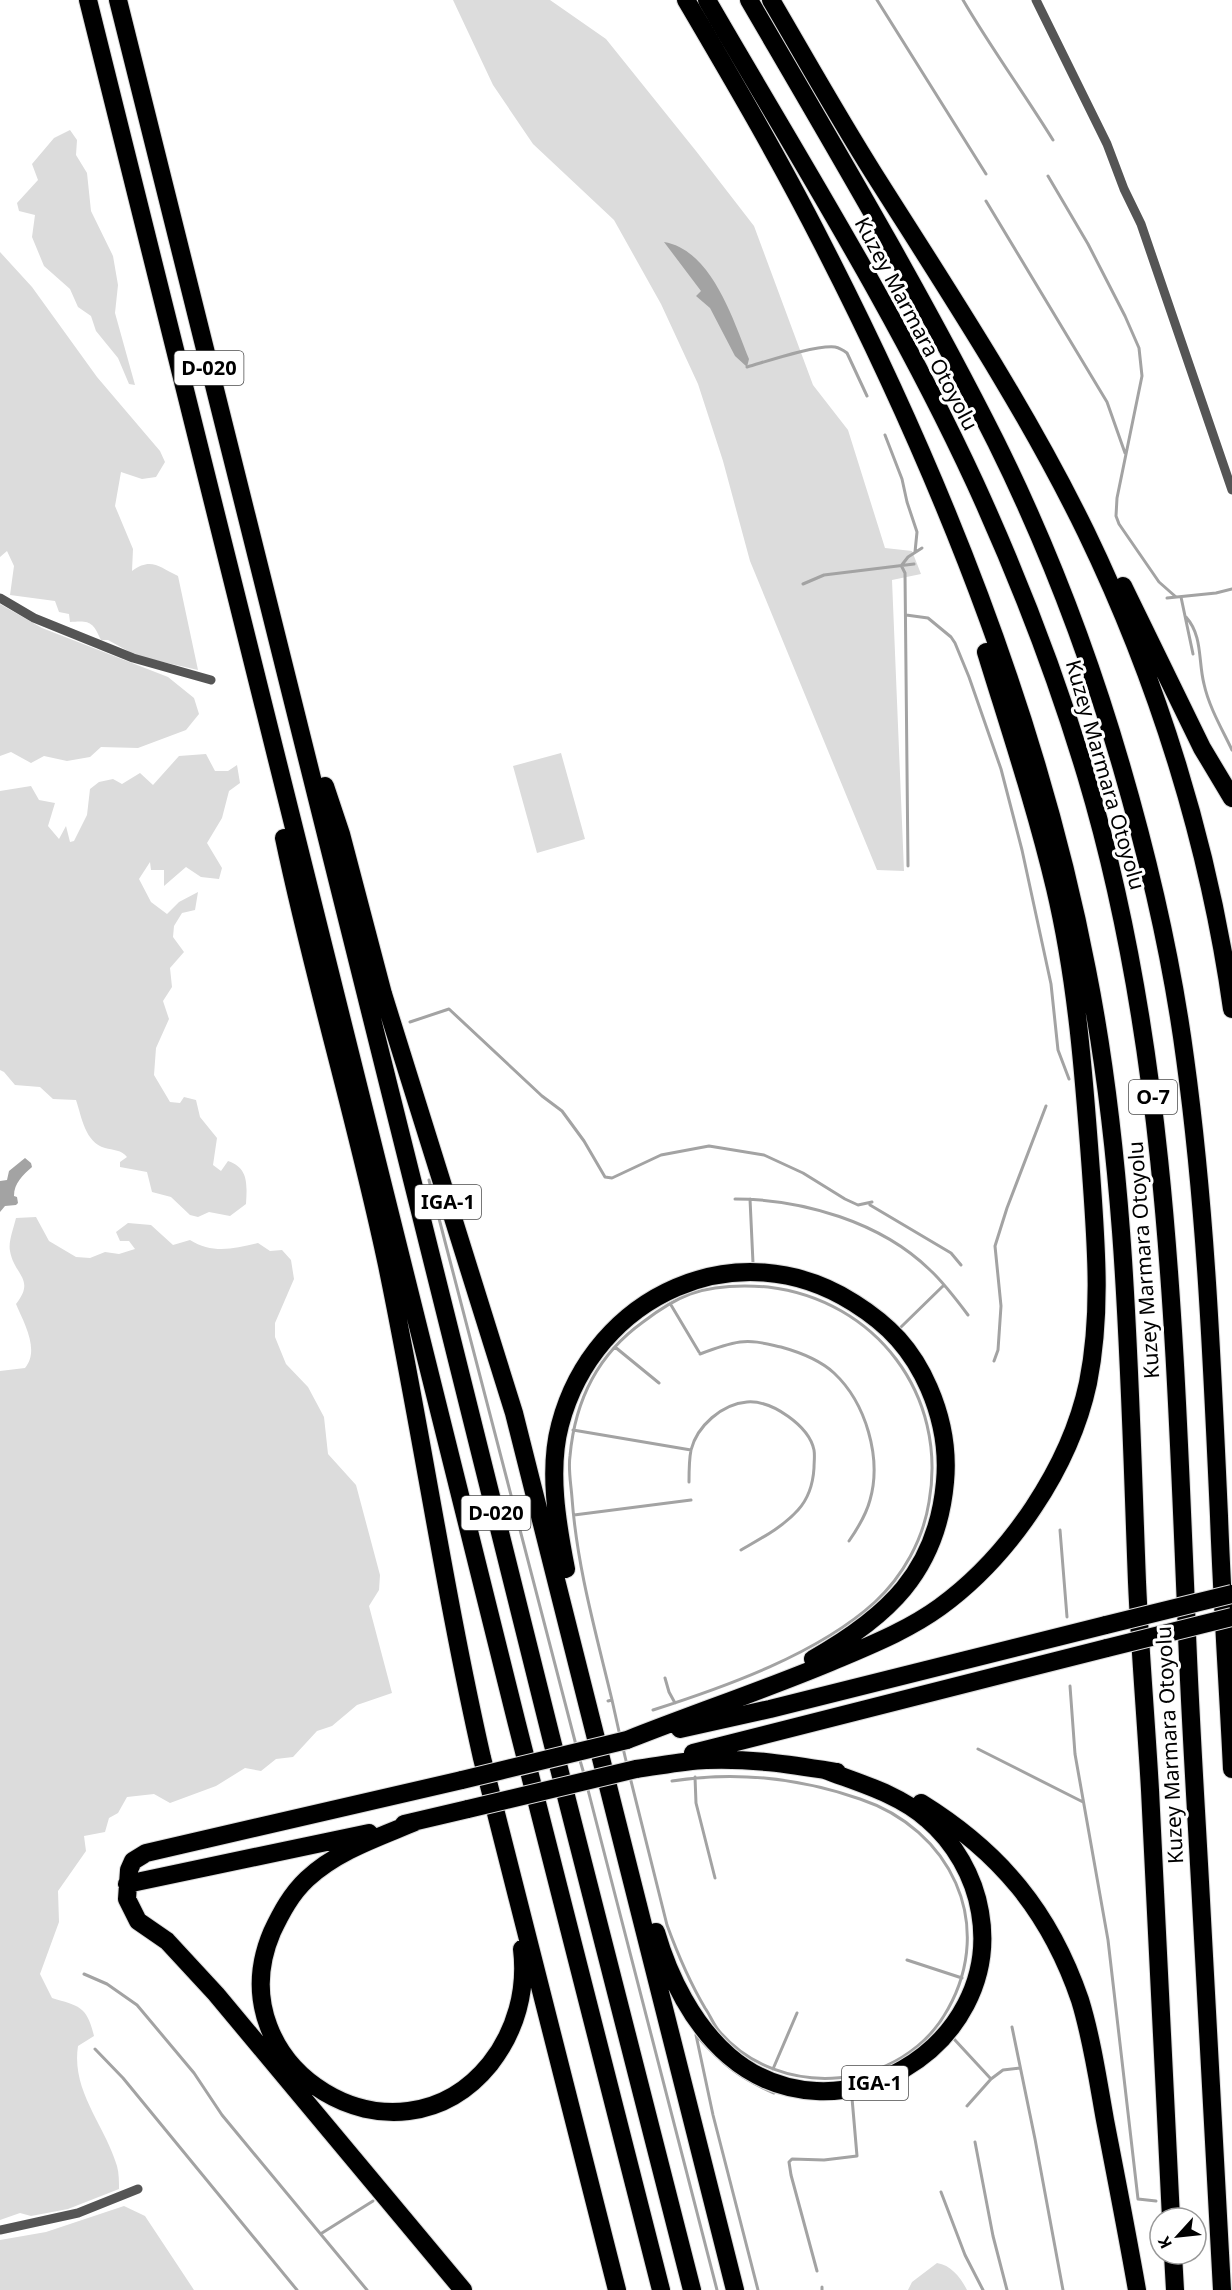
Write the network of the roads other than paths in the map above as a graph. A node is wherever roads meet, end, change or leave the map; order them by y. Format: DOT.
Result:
graph roads {
  1 [pos="88,0"];
  2 [pos="118,0"];
  3 [pos="686,0"];
  4 [pos="707,0"];
  5 [pos="749,0"];
  6 [pos="771,0"];
  7 [pos="1036,0"];
  8 [pos="1001,378"];
  9 [pos="1232,490"];
  10 [pos="956,540"];
  11 [pos="0,598"];
  12 [pos="211,680"];
  13 [pos="302,735"];
  14 [pos="277,758"];
  15 [pos="1232,798"];
  16 [pos="1232,1009"];
  17 [pos="1232,1594"];
  18 [pos="1232,1617"];
  19 [pos="580,1674"];
  20 [pos="715,1705"];
  21 [pos="627,1740"];
  22 [pos="636,1769"];
  23 [pos="1232,1769"];
  24 [pos="825,1770"];
  25 [pos="610,1800"];
  26 [pos="415,1822"];
  27 [pos="502,1844"];
  28 [pos="127,1884"];
  29 [pos="138,2189"];
  30 [pos="1170,2206"];
  31 [pos="0,2230"];
  32 [pos="1174,2266"];
  33 [pos="463,2290"];
  34 [pos="617,2290"];
  35 [pos="661,2290"];
  36 [pos="692,2290"];
  37 [pos="735,2290"];
  38 [pos="1137,2290"];
  39 [pos="1175,2290"];
  40 [pos="1222,2290"];
  1 -- 14 [label="highway, D-020"];
  2 -- 13 [label="highway, D-020"];
  3 -- 10 [label="highway"];
  4 -- 40 [label="highway, Kuzey Marmara Otoyolu / O-7"];
  5 -- 23 [label="highway, Kuzey Marmara Otoyolu / O-7"];
  6 -- 8 [label="highway"];
  7 -- 9 [label="street"];
  8 -- 15 [label="highway"];
  8 -- 16 [label="highway"];
  10 -- 20 [label="highway"];
  10 -- 30 [label="highway"];
  11 -- 12 [label="street"];
  13 -- 19 [label="highway, IGA-1"];
  13 -- 36 [label="highway, D-020"];
  14 -- 27 [label="highway"];
  14 -- 35 [label="highway, D-020"];
  17 -- 21 [label="highway, bridge"];
  18 -- 22 [label="highway, bridge"];
  19 -- 20 [label="highway"];
  19 -- 25 [label="highway, IGA-1"];
  20 -- 21 [label="highway"];
  21 -- 28 [label="highway, bridge"];
  22 -- 24 [label="highway, IGA-1"];
  22 -- 26 [label="highway, bridge"];
  24 -- 25 [label="highway, IGA-1"];
  24 -- 38 [label="highway"];
  25 -- 37 [label="highway, IGA-1"];
  26 -- 27 [label="highway"];
  26 -- 28 [label="highway"];
  27 -- 34 [label="highway"];
  28 -- 33 [label="highway"];
  29 -- 31 [label="street"];
  32 -- 39 [label="highway"];
}
